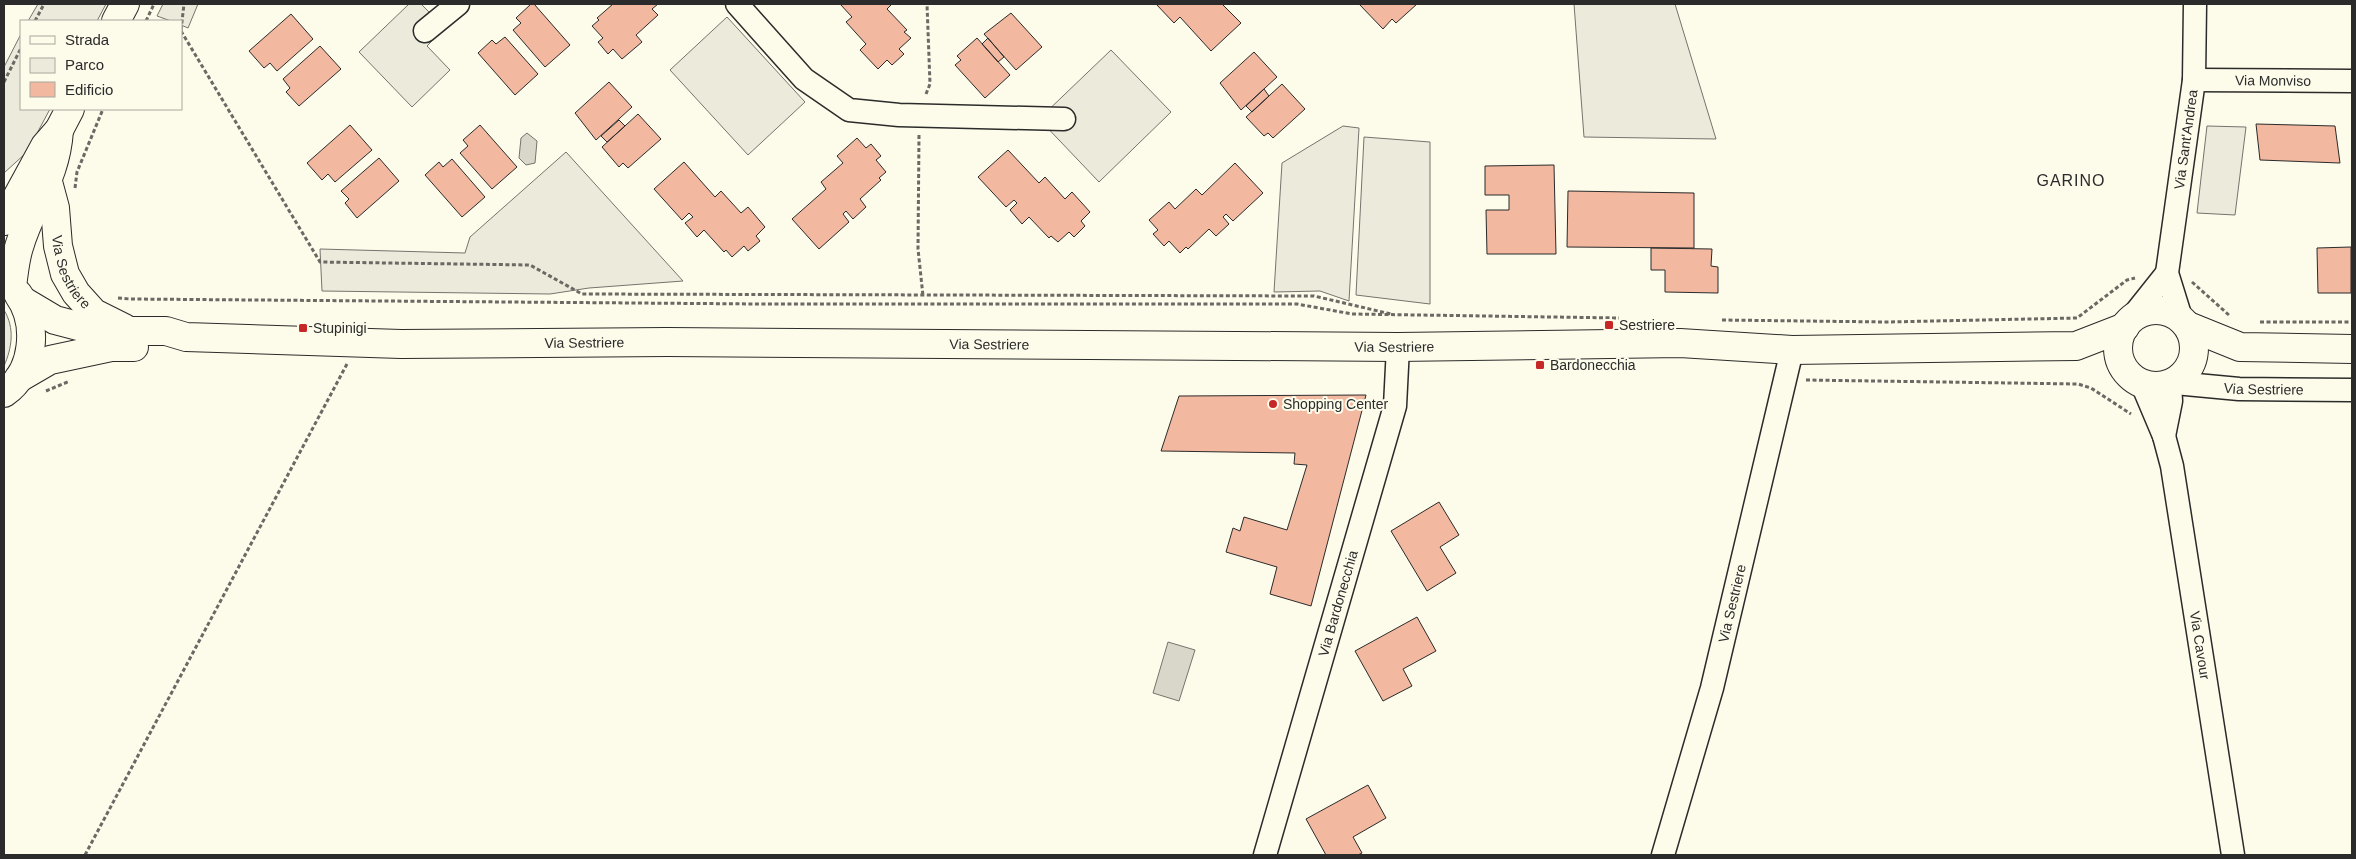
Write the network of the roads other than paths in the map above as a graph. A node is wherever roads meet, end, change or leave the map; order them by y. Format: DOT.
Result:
graph roads {
  1 [pos="125,4"];
  2 [pos="458,4"];
  3 [pos="737,4"];
  4 [pos="2195,4"];
  5 [pos="117,20"];
  6 [pos="425,31"];
  7 [pos="2194,80"];
  8 [pos="2352,82"];
  9 [pos="1064,119"];
  10 [pos="65,120"];
  11 [pos="48,182"];
  12 [pos="4,221"];
  13 [pos="2167,273"];
  14 [pos="13,288"];
  15 [pos="2184,322"];
  16 [pos="2126,325"];
  17 [pos="135,332"];
  18 [pos="186,337"];
  19 [pos="2076,346"];
  20 [pos="2240,347"];
  21 [pos="1398,348"];
  22 [pos="2352,348"];
  23 [pos="1792,350"];
  24 [pos="2133,377"];
  25 [pos="2177,380"];
  26 [pos="11,386"];
  27 [pos="2352,390"];
  28 [pos="2164,436"];
  29 [pos="1265,855"];
  30 [pos="1663,855"];
  31 [pos="2233,855"];
  1 -- 5 [label="main road"];
  2 -- 6 [label="street"];
  3 -- 9 [label="street"];
  4 -- 7 [label="street, Via Sant'Andrea"];
  7 -- 8 [label="street, Via Monviso"];
  7 -- 13 [label="street, Via Sant'Andrea"];
  10 -- 11 [label="main road"];
  10 -- 12 [label="main road"];
  11 -- 14 [label="main road"];
  11 -- 17 [label="main road, Via Sestriere"];
  13 -- 15 [label="street"];
  13 -- 16 [label="street"];
  14 -- 17 [label="main road, Via Sestriere"];
  14 -- 26 [label="main road"];
  15 -- 16 [label="main road"];
  15 -- 20 [label="main road"];
  15 -- 25 [label="main road"];
  16 -- 19 [label="main road"];
  16 -- 24 [label="main road"];
  17 -- 18 [label="main road, Via Sestriere"];
  18 -- 21 [label="main road, Via Sestriere"];
  18 -- 26 [label="main road, Via Sestriere"];
  19 -- 23 [label="main road, Via Sestriere"];
  19 -- 24 [label="main road"];
  20 -- 22 [label="main road"];
  20 -- 25 [label="main road"];
  21 -- 23 [label="main road, Via Sestriere"];
  21 -- 29 [label="street, Via Bardonecchia"];
  23 -- 30 [label="street, Via Sestriere"];
  24 -- 25 [label="main road, Via Sestriere"];
  24 -- 28 [label="street, Via Cavour"];
  25 -- 27 [label="street, Via Sestriere"];
  25 -- 28 [label="street"];
  28 -- 31 [label="street, Via Cavour"];
}
